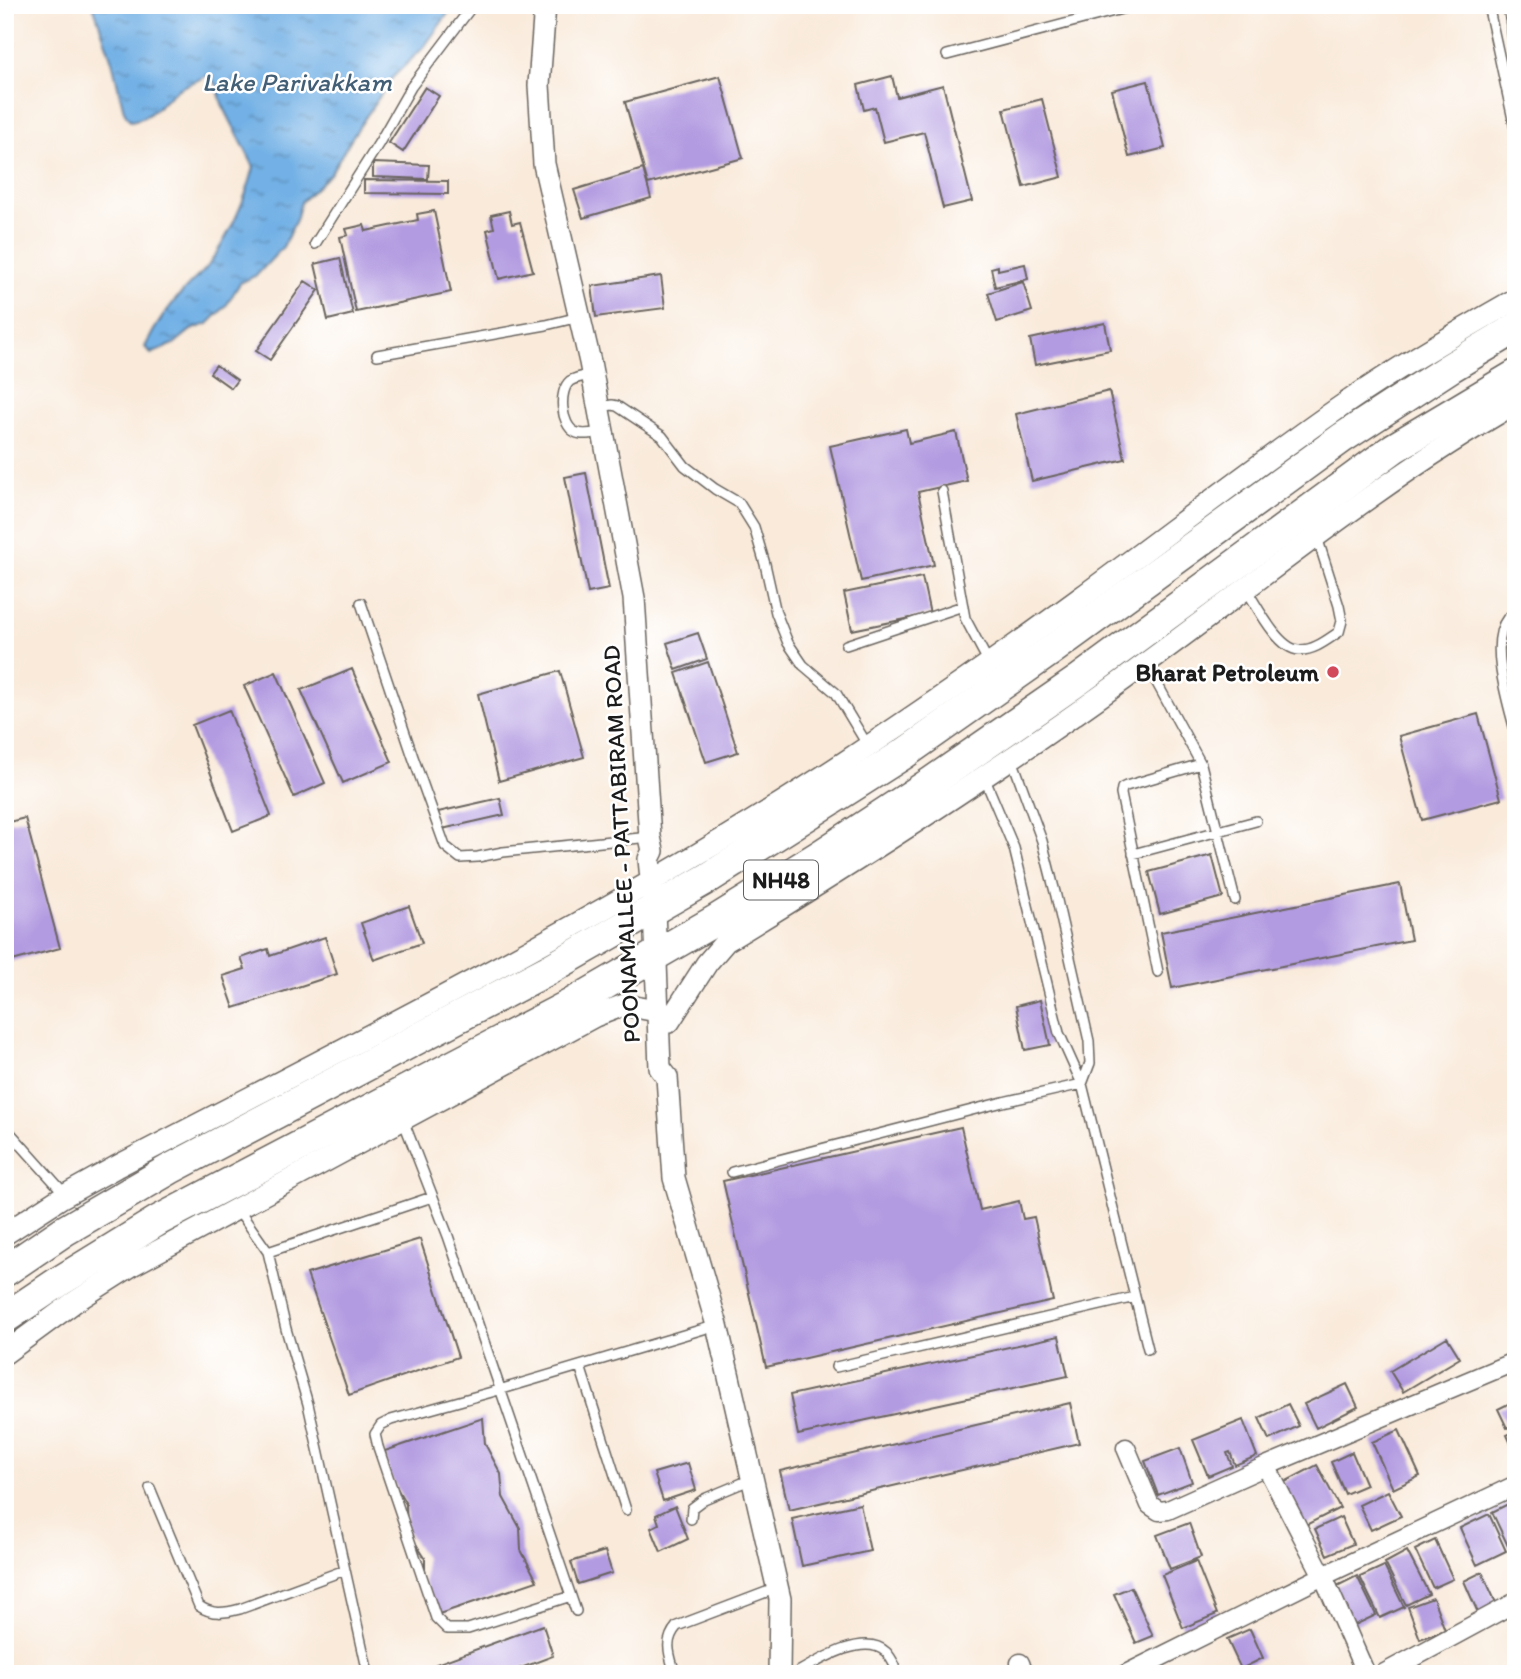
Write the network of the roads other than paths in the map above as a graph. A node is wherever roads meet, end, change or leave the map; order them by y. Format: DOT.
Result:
graph roads {
  1 [pos="473,5"];
  2 [pos="545,5"];
  3 [pos="1137,5"];
  4 [pos="1488,5"];
  5 [pos="947,55"];
  6 [pos="1516,133"];
  7 [pos="315,244"];
  8 [pos="1516,299"];
  9 [pos="579,317"];
  10 [pos="1516,328"];
  11 [pos="377,355"];
  12 [pos="592,375"];
  13 [pos="1516,375"];
  14 [pos="1516,403"];
  15 [pos="598,408"];
  16 [pos="603,432"];
  17 [pos="942,491"];
  18 [pos="1317,535"];
  19 [pos="1246,588"];
  20 [pos="361,603"];
  21 [pos="963,606"];
  22 [pos="1516,611"];
  23 [pos="846,645"];
  24 [pos="989,663"];
  25 [pos="1146,663"];
  26 [pos="1516,734"];
  27 [pos="868,746"];
  28 [pos="1012,758"];
  29 [pos="1201,764"];
  30 [pos="984,777"];
  31 [pos="1256,821"];
  32 [pos="1218,832"];
  33 [pos="651,844"];
  34 [pos="1133,854"];
  35 [pos="657,893"];
  36 [pos="1235,900"];
  37 [pos="659,953"];
  38 [pos="1158,972"];
  39 [pos="594,991"];
  40 [pos="624,1004"];
  41 [pos="663,1017"];
  42 [pos="1082,1084"];
  43 [pos="403,1120"];
  44 [pos="5,1127"];
  45 [pos="732,1172"];
  46 [pos="66,1195"];
  47 [pos="432,1197"];
  48 [pos="237,1208"];
  49 [pos="5,1234"];
  50 [pos="268,1252"];
  51 [pos="5,1271"];
  52 [pos="1135,1297"];
  53 [pos="5,1318"];
  54 [pos="717,1325"];
  55 [pos="1148,1349"];
  56 [pos="5,1353"];
  57 [pos="1516,1361"];
  58 [pos="580,1366"];
  59 [pos="836,1367"];
  60 [pos="499,1390"];
  61 [pos="1126,1448"];
  62 [pos="1266,1466"];
  63 [pos="752,1479"];
  64 [pos="1516,1485"];
  65 [pos="150,1488"];
  66 [pos="626,1510"];
  67 [pos="691,1519"];
  68 [pos="345,1570"];
  69 [pos="1323,1576"];
  70 [pos="777,1588"];
  71 [pos="571,1596"];
  72 [pos="1516,1602"];
  73 [pos="576,1611"];
  74 [pos="895,1667"];
  75 [pos="368,1674"];
  76 [pos="675,1674"];
  77 [pos="779,1674"];
  78 [pos="794,1674"];
  79 [pos="1126,1674"];
  80 [pos="1366,1674"];
  81 [pos="1383,1674"];
  1 -- 7 [label="lane"];
  2 -- 9 [label="street, POONAMALLEE - PATTABIRAM ROAD"];
  3 -- 5 [label="lane"];
  4 -- 6 [label="lane"];
  8 -- 24 [label="street"];
  9 -- 11 [label="lane"];
  9 -- 12 [label="street, POONAMALLEE - PATTABIRAM ROAD"];
  10 -- 35 [label="highway, NH48"];
  12 -- 15 [label="street, POONAMALLEE - PATTABIRAM ROAD"];
  12 -- 16 [label="lane"];
  13 -- 37 [label="highway, NH48"];
  14 -- 18 [label="street"];
  15 -- 16 [label="street, POONAMALLEE - PATTABIRAM ROAD"];
  15 -- 27 [label="lane"];
  16 -- 33 [label="street, POONAMALLEE - PATTABIRAM ROAD"];
  17 -- 21 [label="lane"];
  18 -- 19 [label="street"];
  18 -- 19 [label="lane"];
  19 -- 25 [label="street"];
  20 -- 33 [label="lane"];
  21 -- 23 [label="lane"];
  21 -- 24 [label="lane"];
  22 -- 26 [label="lane"];
  24 -- 27 [label="street"];
  25 -- 28 [label="street"];
  25 -- 29 [label="lane"];
  27 -- 35 [label="street"];
  28 -- 30 [label="street"];
  28 -- 42 [label="lane"];
  29 -- 32 [label="lane"];
  29 -- 34 [label="lane"];
  30 -- 41 [label="street"];
  30 -- 42 [label="lane"];
  31 -- 32 [label="lane"];
  32 -- 34 [label="lane"];
  32 -- 36 [label="lane"];
  33 -- 35 [label="street, POONAMALLEE - PATTABIRAM ROAD"];
  34 -- 38 [label="lane"];
  35 -- 37 [label="street, POONAMALLEE - PATTABIRAM ROAD"];
  35 -- 46 [label="street"];
  35 -- 51 [label="highway, NH48"];
  37 -- 39 [label="highway, NH48"];
  37 -- 41 [label="street, POONAMALLEE - PATTABIRAM ROAD"];
  39 -- 40 [label="street"];
  39 -- 53 [label="highway, NH48"];
  40 -- 41 [label="street"];
  40 -- 43 [label="street"];
  41 -- 54 [label="street, POONAMALLEE - PATTABIRAM ROAD"];
  42 -- 45 [label="lane"];
  42 -- 52 [label="lane"];
  43 -- 47 [label="lane"];
  43 -- 48 [label="street"];
  44 -- 46 [label="lane"];
  46 -- 49 [label="street"];
  47 -- 50 [label="lane"];
  47 -- 60 [label="lane"];
  48 -- 50 [label="lane"];
  48 -- 56 [label="street"];
  50 -- 68 [label="lane"];
  52 -- 55 [label="lane"];
  52 -- 59 [label="lane"];
  54 -- 58 [label="lane"];
  54 -- 63 [label="street"];
  57 -- 62 [label="street"];
  58 -- 60 [label="lane"];
  58 -- 66 [label="lane"];
  60 -- 71 [label="lane"];
  60 -- 71 [label="lane"];
  61 -- 62 [label="street"];
  62 -- 69 [label="street"];
  63 -- 67 [label="lane"];
  63 -- 70 [label="street"];
  64 -- 69 [label="street"];
  65 -- 68 [label="lane"];
  68 -- 75 [label="lane"];
  69 -- 79 [label="street"];
  69 -- 80 [label="street"];
  70 -- 76 [label="lane"];
  70 -- 77 [label="street"];
  71 -- 73 [label="lane"];
  72 -- 81 [label="street"];
  74 -- 78 [label="lane"];
}
